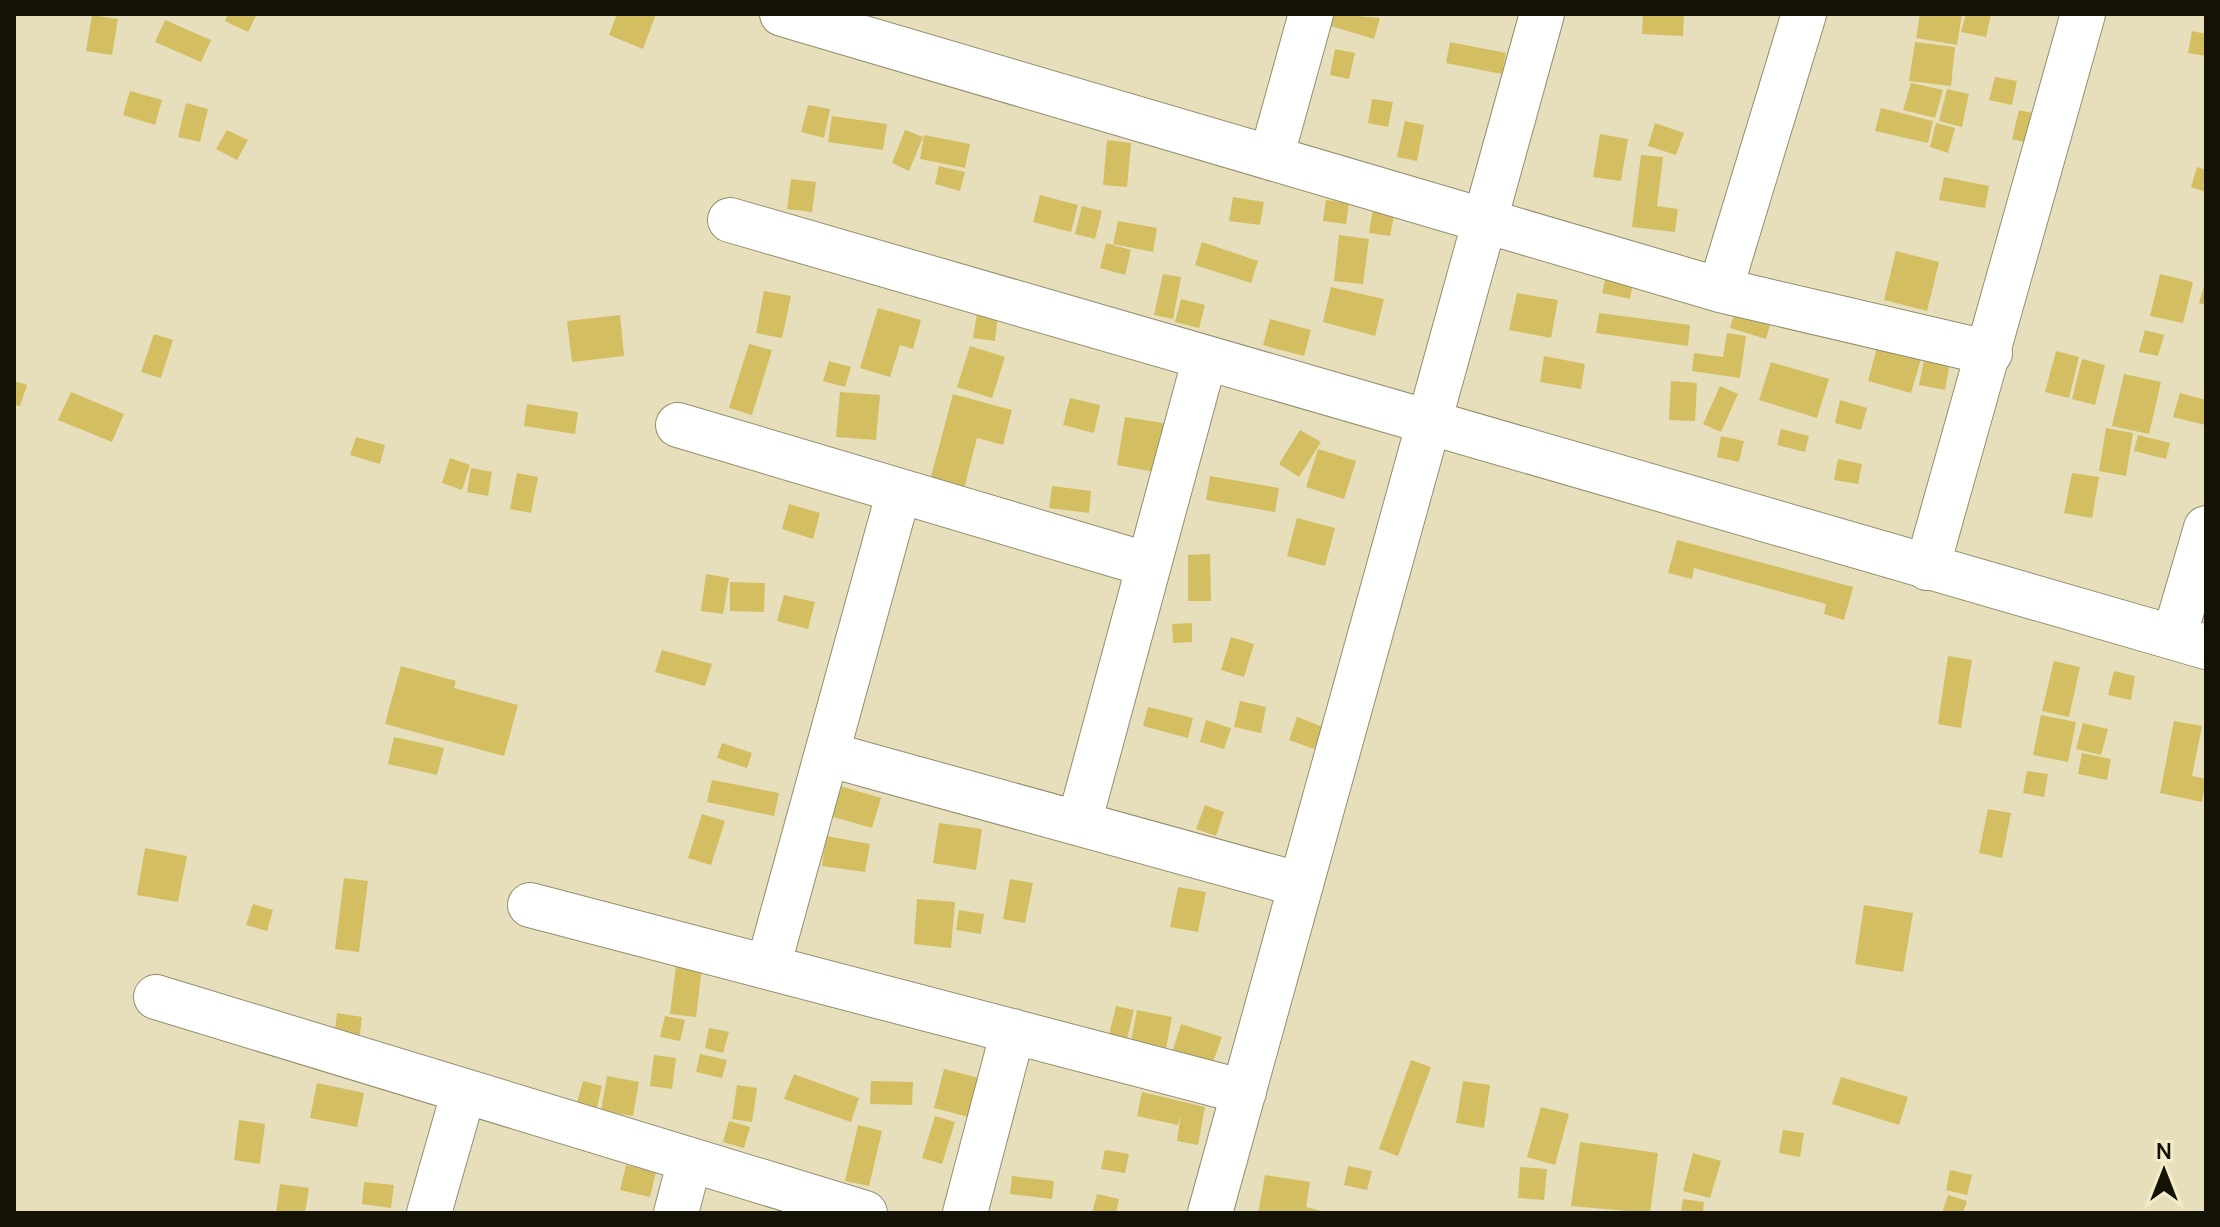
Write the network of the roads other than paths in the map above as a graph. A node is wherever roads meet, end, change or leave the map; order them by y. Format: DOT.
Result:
graph roads {
  1 [pos="782,14"];
  2 [pos="1311,14"];
  3 [pos="1542,14"];
  4 [pos="1804,14"];
  5 [pos="2083,14"];
  6 [pos="1271,158"];
  7 [pos="730,220"];
  8 [pos="1485,221"];
  9 [pos="1720,290"];
  10 [pos="1990,353"];
  11 [pos="1205,358"];
  12 [pos="1429,422"];
  13 [pos="678,425"];
  14 [pos="899,491"];
  15 [pos="2206,528"];
  16 [pos="1149,565"];
  17 [pos="1927,568"];
  18 [pos="2190,642"];
  19 [pos="827,754"];
  20 [pos="1079,823"];
  21 [pos="1301,885"];
  22 [pos="530,905"];
  23 [pos="768,967"];
  24 [pos="156,997"];
  25 [pos="1013,1031"];
  26 [pos="464,1091"];
  27 [pos="1244,1092"];
  28 [pos="690,1160"];
  29 [pos="429,1213"];
  30 [pos="676,1213"];
  31 [pos="865,1213"];
  32 [pos="965,1213"];
  33 [pos="1210,1213"];
  1 -- 6 [label="street"];
  2 -- 6 [label="street"];
  3 -- 8 [label="street"];
  4 -- 9 [label="street"];
  5 -- 10 [label="street"];
  6 -- 8 [label="street"];
  7 -- 11 [label="street"];
  8 -- 9 [label="street"];
  8 -- 12 [label="street"];
  9 -- 10 [label="street"];
  10 -- 17 [label="street"];
  11 -- 12 [label="street"];
  11 -- 16 [label="street"];
  12 -- 17 [label="street"];
  12 -- 21 [label="street"];
  13 -- 14 [label="street"];
  14 -- 16 [label="street"];
  14 -- 19 [label="street"];
  15 -- 18 [label="street"];
  16 -- 20 [label="street"];
  17 -- 18 [label="street"];
  19 -- 20 [label="street"];
  19 -- 23 [label="street"];
  20 -- 21 [label="street"];
  21 -- 27 [label="street"];
  22 -- 23 [label="street"];
  23 -- 25 [label="street"];
  24 -- 26 [label="street"];
  25 -- 27 [label="street"];
  25 -- 32 [label="street"];
  26 -- 28 [label="street"];
  26 -- 29 [label="street"];
  27 -- 33 [label="street"];
  28 -- 30 [label="street"];
  28 -- 31 [label="street"];
}
